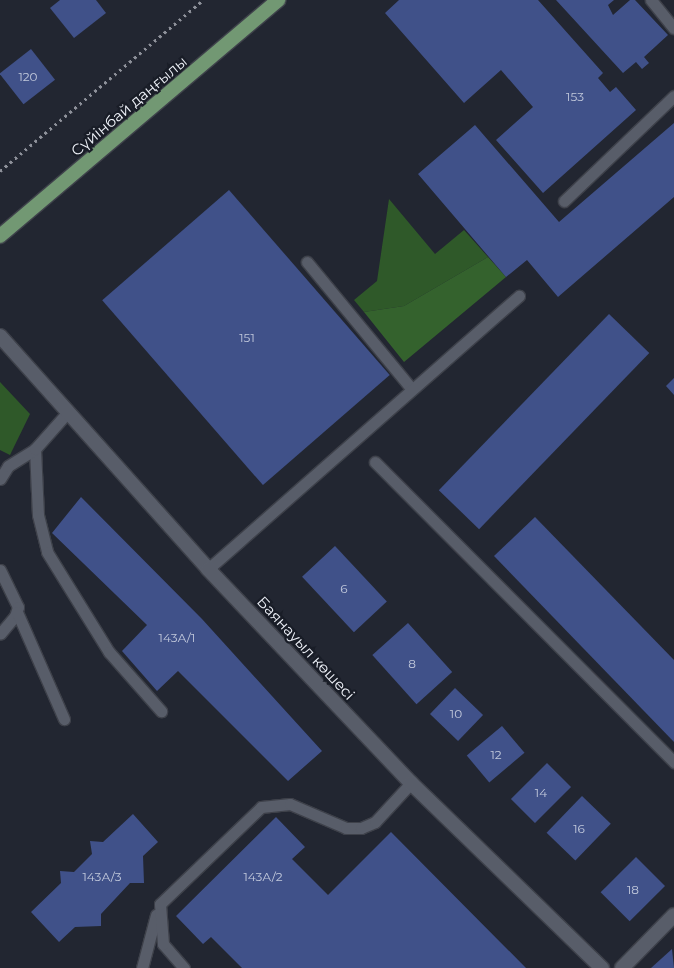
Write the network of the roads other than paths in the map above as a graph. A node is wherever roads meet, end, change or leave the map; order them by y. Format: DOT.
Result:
graph roads {
  1 [pos="278,0"];
  2 [pos="651,0"];
  3 [pos="674,28"];
  4 [pos="674,96"];
  5 [pos="564,201"];
  6 [pos="0,236"];
  7 [pos="307,262"];
  8 [pos="519,296"];
  9 [pos="0,336"];
  10 [pos="411,388"];
  11 [pos="67,413"];
  12 [pos="35,449"];
  13 [pos="375,462"];
  14 [pos="4,465"];
  15 [pos="0,478"];
  16 [pos="208,569"];
  17 [pos="0,570"];
  18 [pos="17,612"];
  19 [pos="0,634"];
  20 [pos="162,711"];
  21 [pos="64,719"];
  22 [pos="674,762"];
  23 [pos="411,783"];
  24 [pos="160,904"];
  25 [pos="674,915"];
  26 [pos="142,968"];
  27 [pos="184,968"];
  28 [pos="602,968"];
  29 [pos="622,968"];
  1 -- 6 [label="main road, Сүйінбай даңғылы"];
  2 -- 3 [label="lane"];
  4 -- 5 [label="lane"];
  7 -- 10 [label="lane"];
  8 -- 10 [label="lane"];
  9 -- 11 [label="main road, Баянауыл көшесі"];
  10 -- 16 [label="lane"];
  11 -- 12 [label="lane"];
  11 -- 16 [label="main road, Баянауыл көшесі"];
  12 -- 14 [label="lane"];
  12 -- 20 [label="lane"];
  13 -- 22 [label="lane"];
  14 -- 15 [label="lane"];
  16 -- 23 [label="main road, Баянауыл көшесі"];
  17 -- 18 [label="lane"];
  18 -- 19 [label="lane"];
  18 -- 21 [label="lane"];
  23 -- 24 [label="lane"];
  23 -- 28 [label="main road, Баянауыл көшесі"];
  24 -- 26 [label="lane"];
  24 -- 27 [label="lane"];
  25 -- 29 [label="main road"];
}
